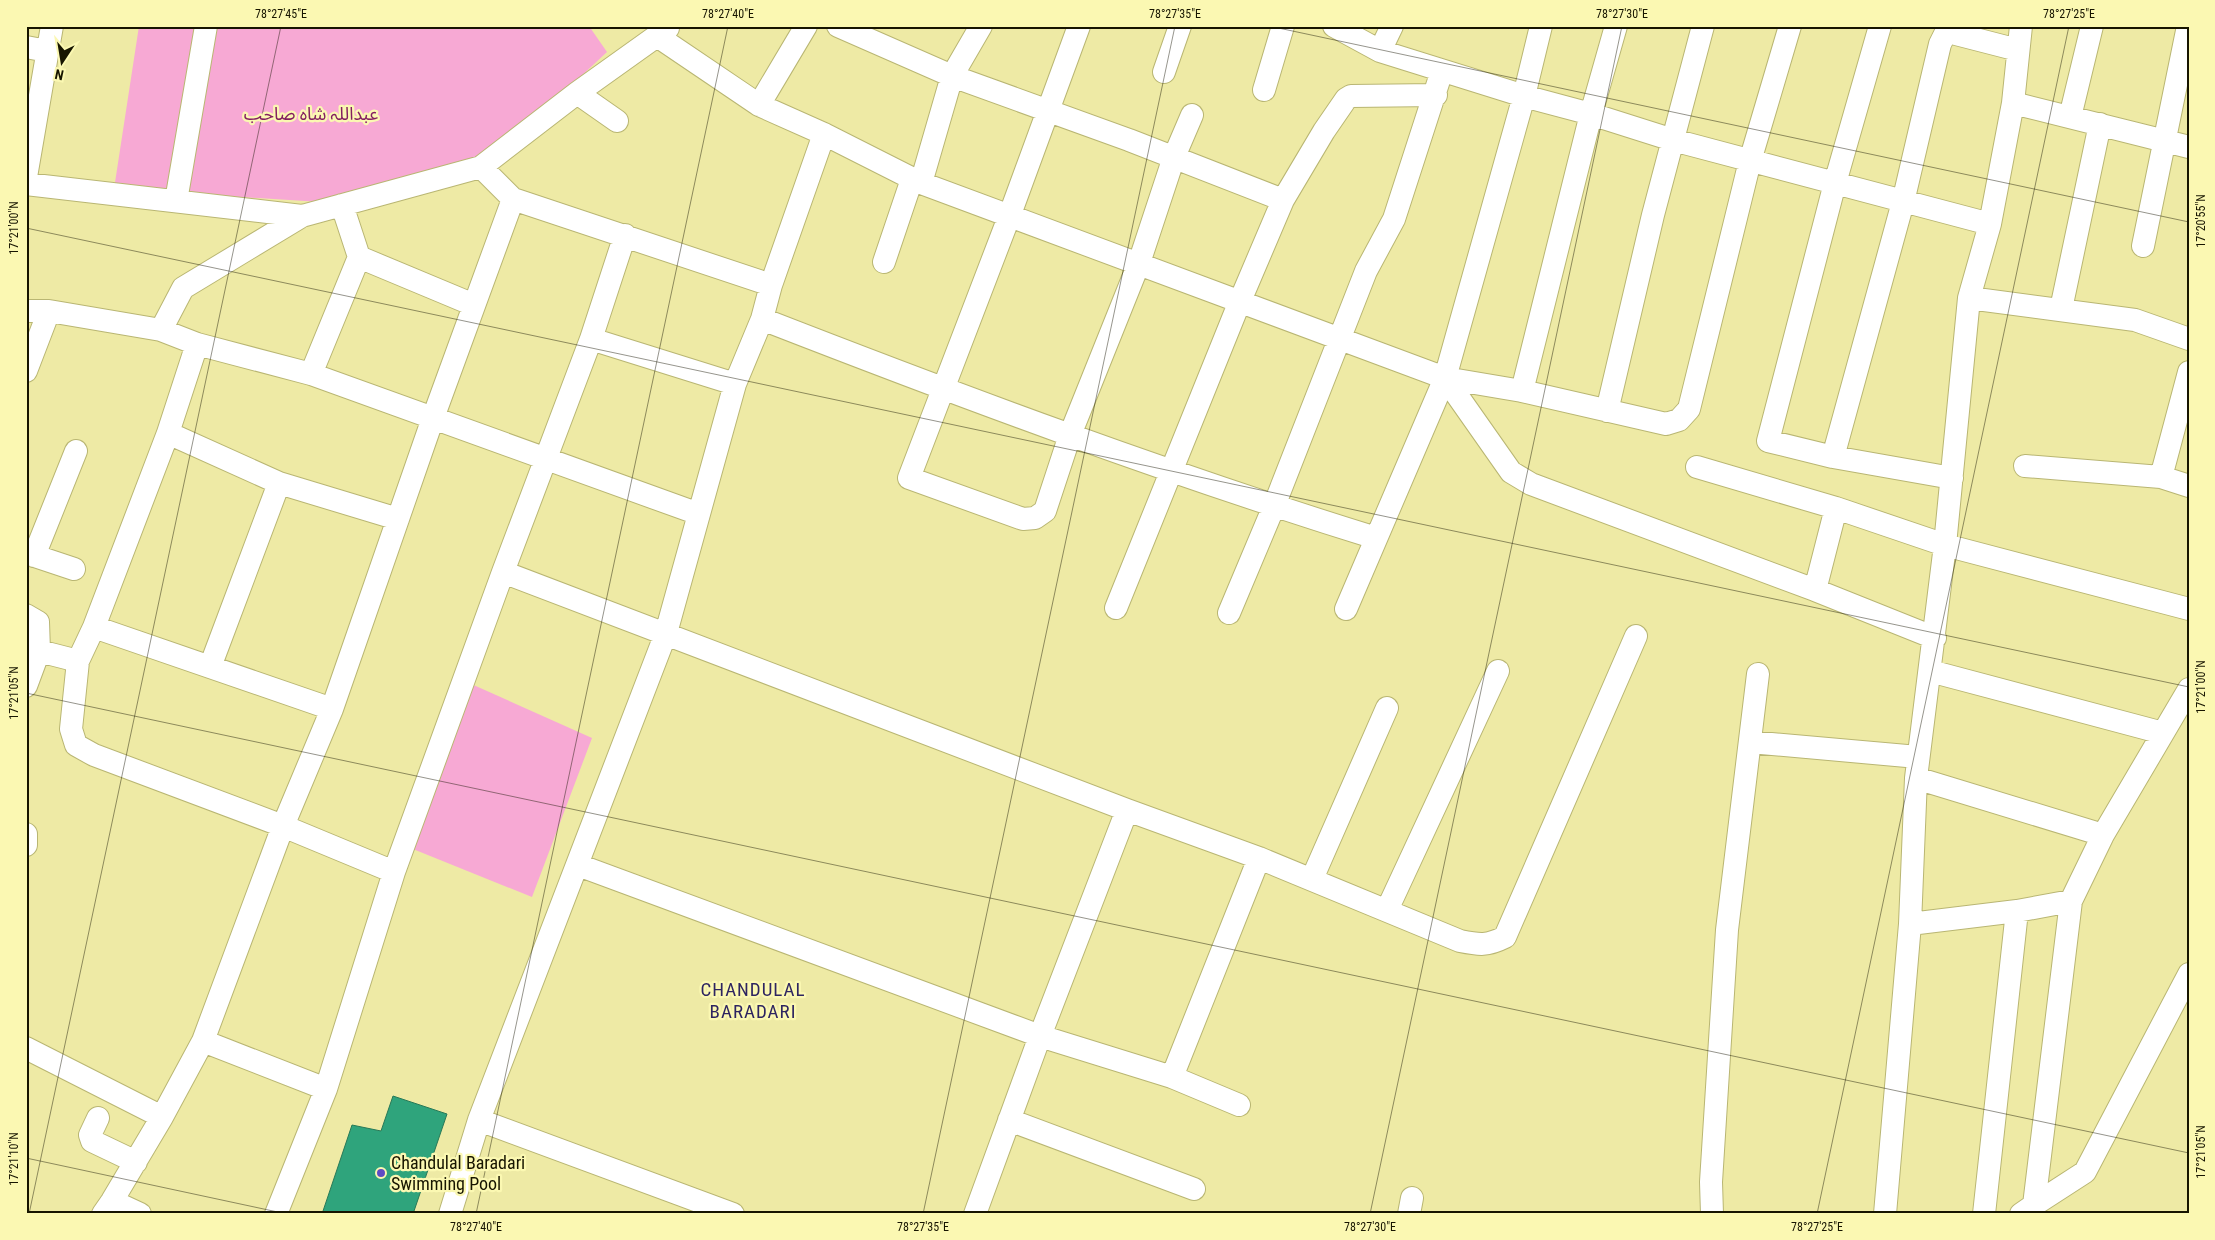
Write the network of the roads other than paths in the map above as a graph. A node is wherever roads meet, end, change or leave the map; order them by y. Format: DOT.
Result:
graph roads {
  1 [pos="52,26"];
  2 [pos="206,26"];
  3 [pos="806,26"];
  4 [pos="838,26"];
  5 [pos="981,26"];
  6 [pos="1079,26"];
  7 [pos="1180,26"];
  8 [pos="1283,26"];
  9 [pos="1334,26"];
  10 [pos="1392,26"];
  11 [pos="1541,26"];
  12 [pos="1616,26"];
  13 [pos="1703,26"];
  14 [pos="1790,26"];
  15 [pos="1880,26"];
  16 [pos="2021,26"];
  17 [pos="2092,26"];
  18 [pos="2188,26"];
  19 [pos="664,31"];
  20 [pos="37,49"];
  21 [pos="2018,50"];
  22 [pos="1380,51"];
  23 [pos="1441,71"];
  24 [pos="1164,72"];
  25 [pos="952,76"];
  26 [pos="1264,90"];
  27 [pos="577,92"];
  28 [pos="1436,94"];
  29 [pos="1524,96"];
  30 [pos="2013,103"];
  31 [pos="759,105"];
  32 [pos="1047,110"];
  33 [pos="1591,114"];
  34 [pos="1192,115"];
  35 [pos="2070,117"];
  36 [pos="617,121"];
  37 [pos="2100,124"];
  38 [pos="824,134"];
  39 [pos="1673,140"];
  40 [pos="2165,142"];
  41 [pos="2189,147"];
  42 [pos="1174,158"];
  43 [pos="1750,161"];
  44 [pos="481,167"];
  45 [pos="26,177"];
  46 [pos="916,181"];
  47 [pos="1835,183"];
  48 [pos="26,184"];
  49 [pos="513,199"];
  50 [pos="1283,200"];
  51 [pos="176,202"];
  52 [pos="1904,202"];
  53 [pos="342,205"];
  54 [pos="302,216"];
  55 [pos="1009,217"];
  56 [pos="1990,224"];
  57 [pos="625,235"];
  58 [pos="2142,246"];
  59 [pos="359,257"];
  60 [pos="884,262"];
  61 [pos="1139,263"];
  62 [pos="771,284"];
  63 [pos="1969,298"];
  64 [pos="1240,301"];
  65 [pos="474,305"];
  66 [pos="2061,310"];
  67 [pos="26,311"];
  68 [pos="49,311"];
  69 [pos="762,319"];
  70 [pos="161,330"];
  71 [pos="1338,338"];
  72 [pos="591,339"];
  73 [pos="2189,339"];
  74 [pos="197,344"];
  75 [pos="26,371"];
  76 [pos="2189,372"];
  77 [pos="311,374"];
  78 [pos="1445,378"];
  79 [pos="735,384"];
  80 [pos="942,389"];
  81 [pos="1522,391"];
  82 [pos="2185,404"];
  83 [pos="1607,411"];
  84 [pos="433,418"];
  85 [pos="168,432"];
  86 [pos="1070,435"];
  87 [pos="76,451"];
  88 [pos="1833,457"];
  89 [pos="547,460"];
  90 [pos="2025,466"];
  91 [pos="1697,467"];
  92 [pos="1171,470"];
  93 [pos="1952,478"];
  94 [pos="2161,478"];
  95 [pos="279,483"];
  96 [pos="2189,486"];
  97 [pos="1274,506"];
  98 [pos="1836,508"];
  99 [pos="699,514"];
  100 [pos="398,519"];
  101 [pos="1376,538"];
  102 [pos="1945,545"];
  103 [pos="30,555"];
  104 [pos="74,570"];
  105 [pos="503,572"];
  106 [pos="1815,590"];
  107 [pos="1116,608"];
  108 [pos="2189,609"];
  109 [pos="1346,610"];
  110 [pos="1229,613"];
  111 [pos="26,615"];
  112 [pos="94,627"];
  113 [pos="666,633"];
  114 [pos="1636,636"];
  115 [pos="1935,638"];
  116 [pos="39,651"];
  117 [pos="78,661"];
  118 [pos="210,667"];
  119 [pos="1498,671"];
  120 [pos="1930,671"];
  121 [pos="1758,674"];
  122 [pos="26,686"];
  123 [pos="2189,689"];
  124 [pos="1387,708"];
  125 [pos="332,709"];
  126 [pos="2163,733"];
  127 [pos="1750,742"];
  128 [pos="1917,768"];
  129 [pos="1127,810"];
  130 [pos="283,826"];
  131 [pos="26,834"];
  132 [pos="2103,835"];
  133 [pos="26,845"];
  134 [pos="1259,858"];
  135 [pos="578,865"];
  136 [pos="394,872"];
  137 [pos="1312,879"];
  138 [pos="2071,901"];
  139 [pos="1387,910"];
  140 [pos="2017,911"];
  141 [pos="1910,924"];
  142 [pos="2189,974"];
  143 [pos="1040,1036"];
  144 [pos="203,1041"];
  145 [pos="26,1048"];
  146 [pos="1172,1077"];
  147 [pos="326,1089"];
  148 [pos="1239,1105"];
  149 [pos="162,1117"];
  150 [pos="98,1118"];
  151 [pos="478,1120"];
  152 [pos="1009,1120"];
  153 [pos="136,1162"];
  154 [pos="1194,1189"];
  155 [pos="108,1207"];
  156 [pos="2027,1209"];
  157 [pos="140,1214"];
  158 [pos="276,1214"];
  159 [pos="450,1214"];
  160 [pos="733,1214"];
  161 [pos="975,1214"];
  162 [pos="1712,1214"];
  163 [pos="1885,1214"];
  164 [pos="1984,1214"];
  1 -- 20 [label="street"];
  2 -- 51 [label="street"];
  3 -- 31 [label="street"];
  4 -- 25 [label="street"];
  5 -- 25 [label="street"];
  6 -- 32 [label="street"];
  7 -- 24 [label="street"];
  8 -- 26 [label="street"];
  9 -- 22 [label="street"];
  10 -- 22 [label="street"];
  11 -- 29 [label="street"];
  12 -- 33 [label="street"];
  13 -- 39 [label="street"];
  14 -- 43 [label="street"];
  15 -- 47 [label="street"];
  16 -- 21 [label="street"];
  17 -- 35 [label="street"];
  18 -- 40 [label="street"];
  19 -- 27 [label="street"];
  19 -- 31 [label="street"];
  20 -- 45 [label="street"];
  21 -- 30 [label="street"];
  21 -- 52 [label="street"];
  22 -- 23 [label="street"];
  23 -- 28 [label="street"];
  23 -- 29 [label="street"];
  25 -- 32 [label="street"];
  25 -- 46 [label="street"];
  27 -- 36 [label="street"];
  27 -- 44 [label="street"];
  28 -- 50 [label="street"];
  28 -- 71 [label="street"];
  29 -- 33 [label="street"];
  29 -- 78 [label="street"];
  30 -- 35 [label="street"];
  30 -- 56 [label="street"];
  31 -- 38 [label="street"];
  32 -- 42 [label="street"];
  32 -- 55 [label="street"];
  33 -- 39 [label="street"];
  33 -- 81 [label="street"];
  34 -- 42 [label="street"];
  35 -- 37 [label="street"];
  37 -- 40 [label="street"];
  37 -- 66 [label="street"];
  38 -- 46 [label="street"];
  38 -- 62 [label="street"];
  39 -- 43 [label="street"];
  39 -- 83 [label="street"];
  40 -- 41 [label="street"];
  40 -- 58 [label="street"];
  42 -- 50 [label="street"];
  42 -- 61 [label="street"];
  43 -- 47 [label="street"];
  43 -- 83 [label="street"];
  44 -- 49 [label="street"];
  44 -- 53 [label="street"];
  46 -- 55 [label="street"];
  46 -- 60 [label="street"];
  47 -- 52 [label="street"];
  47 -- 88 [label="street"];
  48 -- 51 [label="street"];
  49 -- 57 [label="street"];
  49 -- 65 [label="street"];
  50 -- 64 [label="street"];
  51 -- 54 [label="street"];
  52 -- 56 [label="street"];
  52 -- 88 [label="street"];
  53 -- 54 [label="street"];
  53 -- 59 [label="street"];
  54 -- 70 [label="street"];
  55 -- 61 [label="street"];
  55 -- 80 [label="street"];
  56 -- 63 [label="street"];
  57 -- 62 [label="street"];
  57 -- 72 [label="street"];
  59 -- 65 [label="street"];
  59 -- 77 [label="street"];
  61 -- 64 [label="street"];
  61 -- 86 [label="street"];
  62 -- 69 [label="street"];
  63 -- 66 [label="street"];
  63 -- 93 [label="street"];
  64 -- 71 [label="street"];
  64 -- 92 [label="street"];
  65 -- 84 [label="street"];
  66 -- 73 [label="street"];
  67 -- 68 [label="street"];
  68 -- 70 [label="street"];
  68 -- 75 [label="street"];
  69 -- 79 [label="street"];
  69 -- 80 [label="street"];
  70 -- 74 [label="street"];
  71 -- 78 [label="street"];
  71 -- 97 [label="street"];
  72 -- 79 [label="street"];
  72 -- 89 [label="street"];
  74 -- 77 [label="street"];
  74 -- 85 [label="street"];
  76 -- 82 [label="street"];
  77 -- 84 [label="street"];
  78 -- 81 [label="street"];
  78 -- 101 [label="street"];
  78 -- 106 [label="street"];
  79 -- 99 [label="street"];
  80 -- 86 [label="street"];
  80 -- 86 [label="street"];
  81 -- 83 [label="street"];
  82 -- 94 [label="street"];
  84 -- 89 [label="street"];
  84 -- 100 [label="street"];
  85 -- 95 [label="street"];
  85 -- 112 [label="street"];
  86 -- 92 [label="street"];
  87 -- 103 [label="street"];
  88 -- 93 [label="street"];
  89 -- 99 [label="street"];
  89 -- 105 [label="street"];
  90 -- 94 [label="street"];
  91 -- 98 [label="street"];
  92 -- 97 [label="street"];
  92 -- 107 [label="street"];
  93 -- 102 [label="street"];
  94 -- 96 [label="street"];
  95 -- 100 [label="street"];
  95 -- 118 [label="street"];
  97 -- 101 [label="street"];
  97 -- 110 [label="street"];
  98 -- 102 [label="street"];
  98 -- 106 [label="street"];
  99 -- 113 [label="street"];
  100 -- 125 [label="street"];
  101 -- 109 [label="street"];
  102 -- 108 [label="street"];
  102 -- 115 [label="street"];
  103 -- 104 [label="street"];
  105 -- 113 [label="street"];
  105 -- 136 [label="street"];
  106 -- 115 [label="street"];
  111 -- 116 [label="street"];
  112 -- 117 [label="street"];
  112 -- 118 [label="street"];
  113 -- 129 [label="street"];
  113 -- 135 [label="street"];
  114 -- 139 [label="street"];
  115 -- 120 [label="street"];
  116 -- 117 [label="street"];
  116 -- 122 [label="street"];
  117 -- 130 [label="street"];
  118 -- 125 [label="street"];
  119 -- 139 [label="street"];
  120 -- 126 [label="street"];
  120 -- 128 [label="street"];
  121 -- 127 [label="street"];
  123 -- 126 [label="street"];
  124 -- 137 [label="street"];
  125 -- 130 [label="street"];
  126 -- 132 [label="street"];
  127 -- 128 [label="street"];
  127 -- 162 [label="street"];
  128 -- 132 [label="street"];
  128 -- 141 [label="street"];
  129 -- 134 [label="street"];
  129 -- 143 [label="street"];
  130 -- 136 [label="street"];
  130 -- 144 [label="street"];
  131 -- 133 [label="street"];
  132 -- 138 [label="street"];
  134 -- 137 [label="street"];
  134 -- 146 [label="street"];
  135 -- 143 [label="street"];
  135 -- 151 [label="street"];
  136 -- 147 [label="street"];
  137 -- 139 [label="street"];
  138 -- 140 [label="street"];
  138 -- 156 [label="street"];
  140 -- 141 [label="street"];
  140 -- 164 [label="street"];
  141 -- 163 [label="street"];
  142 -- 156 [label="street"];
  143 -- 146 [label="street"];
  143 -- 152 [label="street"];
  144 -- 147 [label="street"];
  144 -- 149 [label="street"];
  145 -- 149 [label="street"];
  146 -- 148 [label="street"];
  147 -- 158 [label="street"];
  149 -- 153 [label="street"];
  150 -- 153 [label="street"];
  151 -- 159 [label="street"];
  151 -- 160 [label="street"];
  152 -- 154 [label="street"];
  152 -- 161 [label="street"];
  153 -- 155 [label="street"];
  155 -- 157 [label="street"];
}
